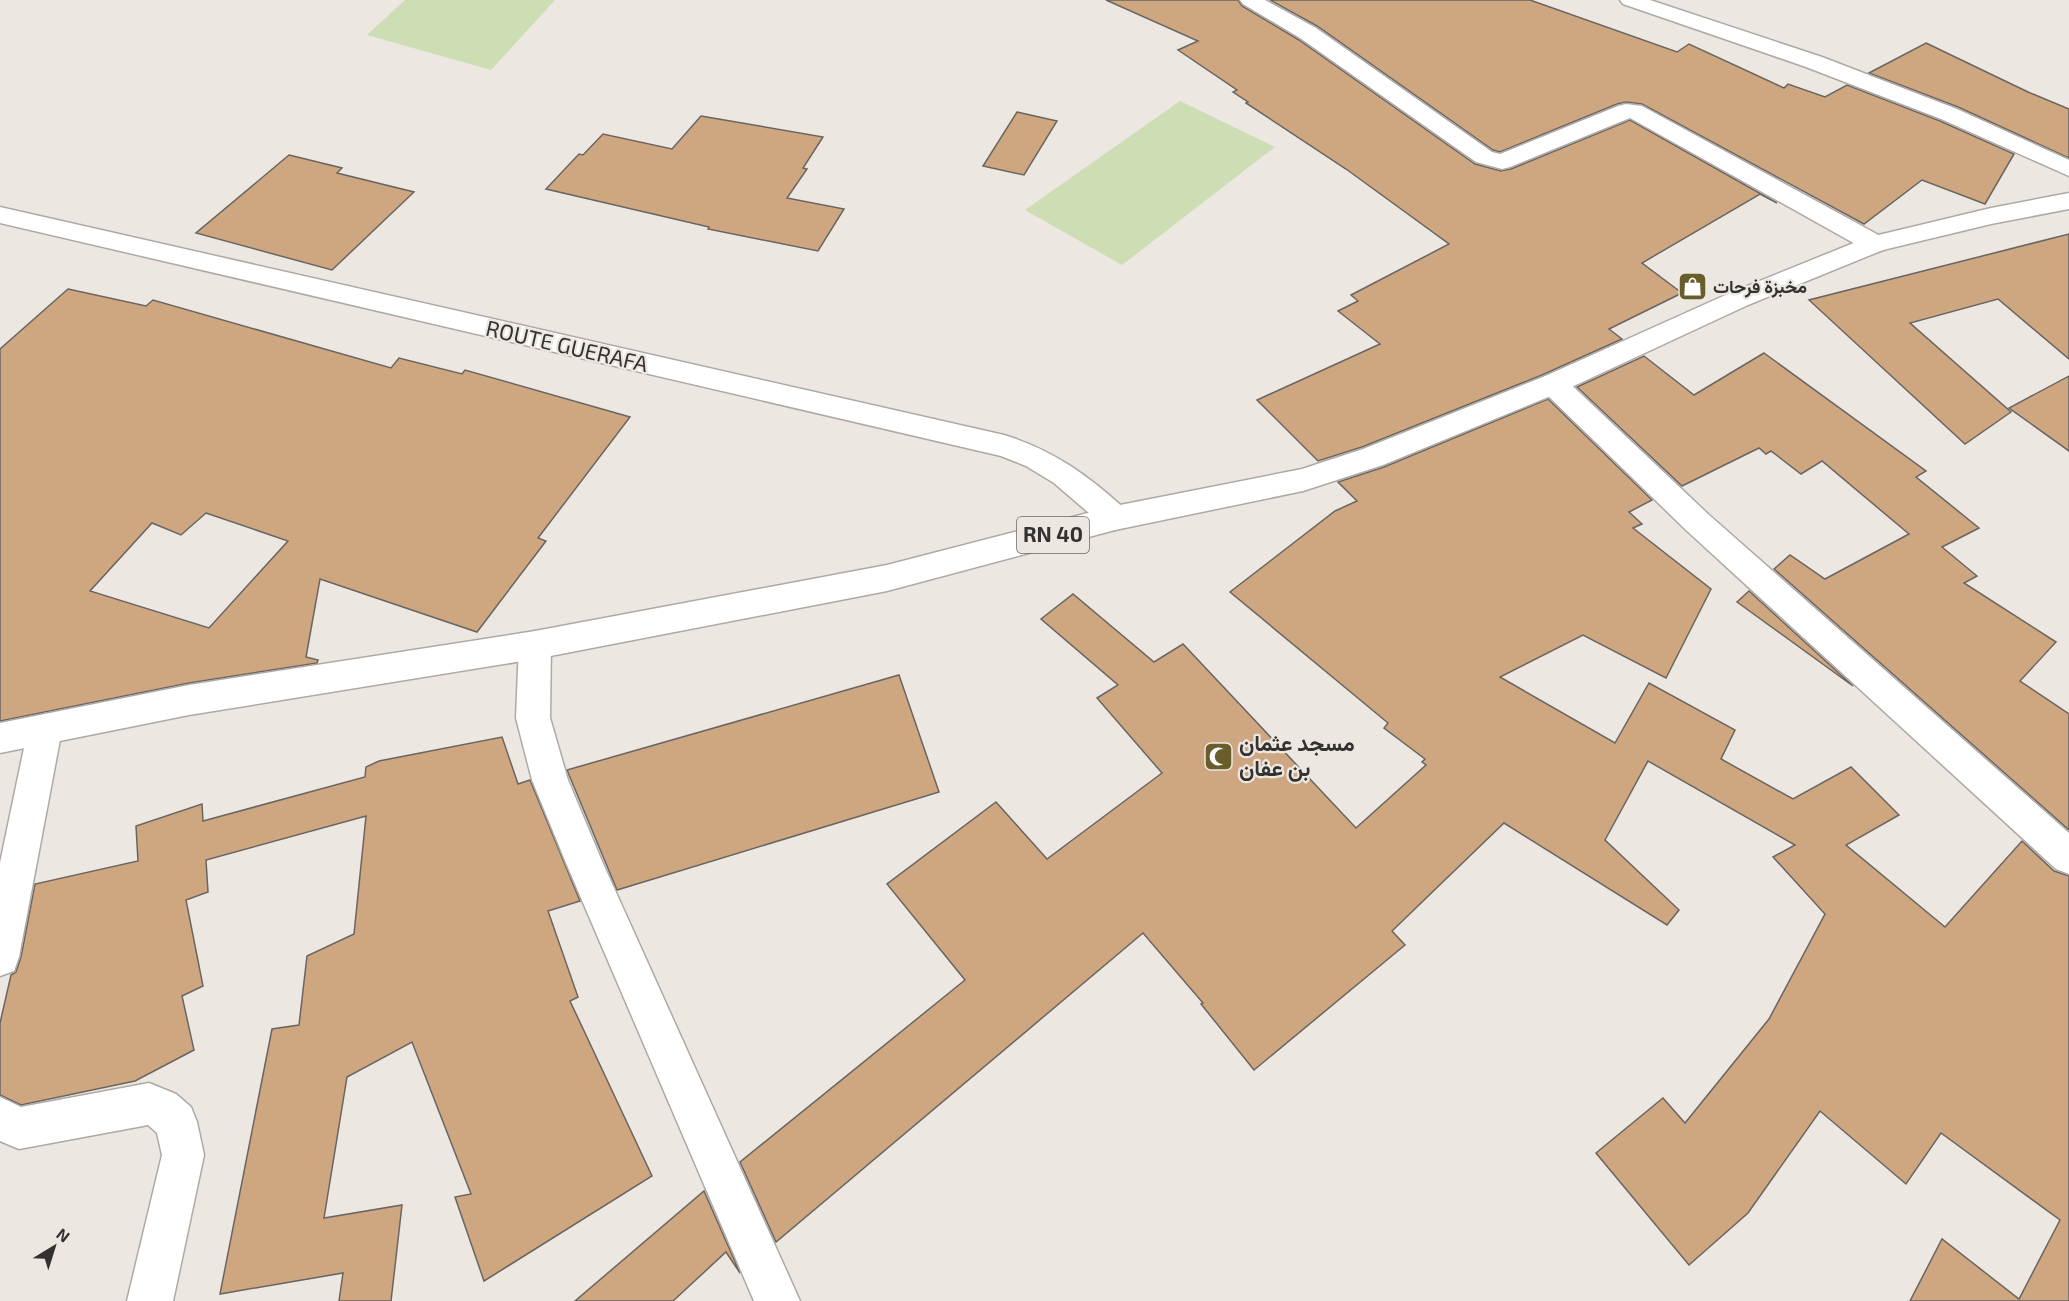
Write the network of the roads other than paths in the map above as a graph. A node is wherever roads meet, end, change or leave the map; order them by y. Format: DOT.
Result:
graph roads {
  1 [pos="1250,0"];
  2 [pos="1630,0"];
  3 [pos="2069,169"];
  4 [pos="2069,201"];
  5 [pos="0,215"];
  6 [pos="1875,244"];
  7 [pos="1553,384"];
  8 [pos="1115,518"];
  9 [pos="535,645"];
  10 [pos="45,729"];
  11 [pos="0,738"];
  12 [pos="2069,857"];
  13 [pos="0,957"];
  14 [pos="0,1118"];
  15 [pos="150,1301"];
  16 [pos="777,1301"];
  1 -- 6 [label="street"];
  2 -- 3 [label="street"];
  4 -- 6 [label="street, RN 40"];
  5 -- 8 [label="street, ROUTE GUERAFA"];
  6 -- 7 [label="street, RN 40"];
  7 -- 8 [label="street, RN 40"];
  7 -- 12 [label="street"];
  8 -- 9 [label="street, RN 40"];
  9 -- 10 [label="street, RN 40"];
  9 -- 16 [label="street"];
  10 -- 11 [label="street, RN 40"];
  10 -- 13 [label="street"];
  14 -- 15 [label="street"];
}
